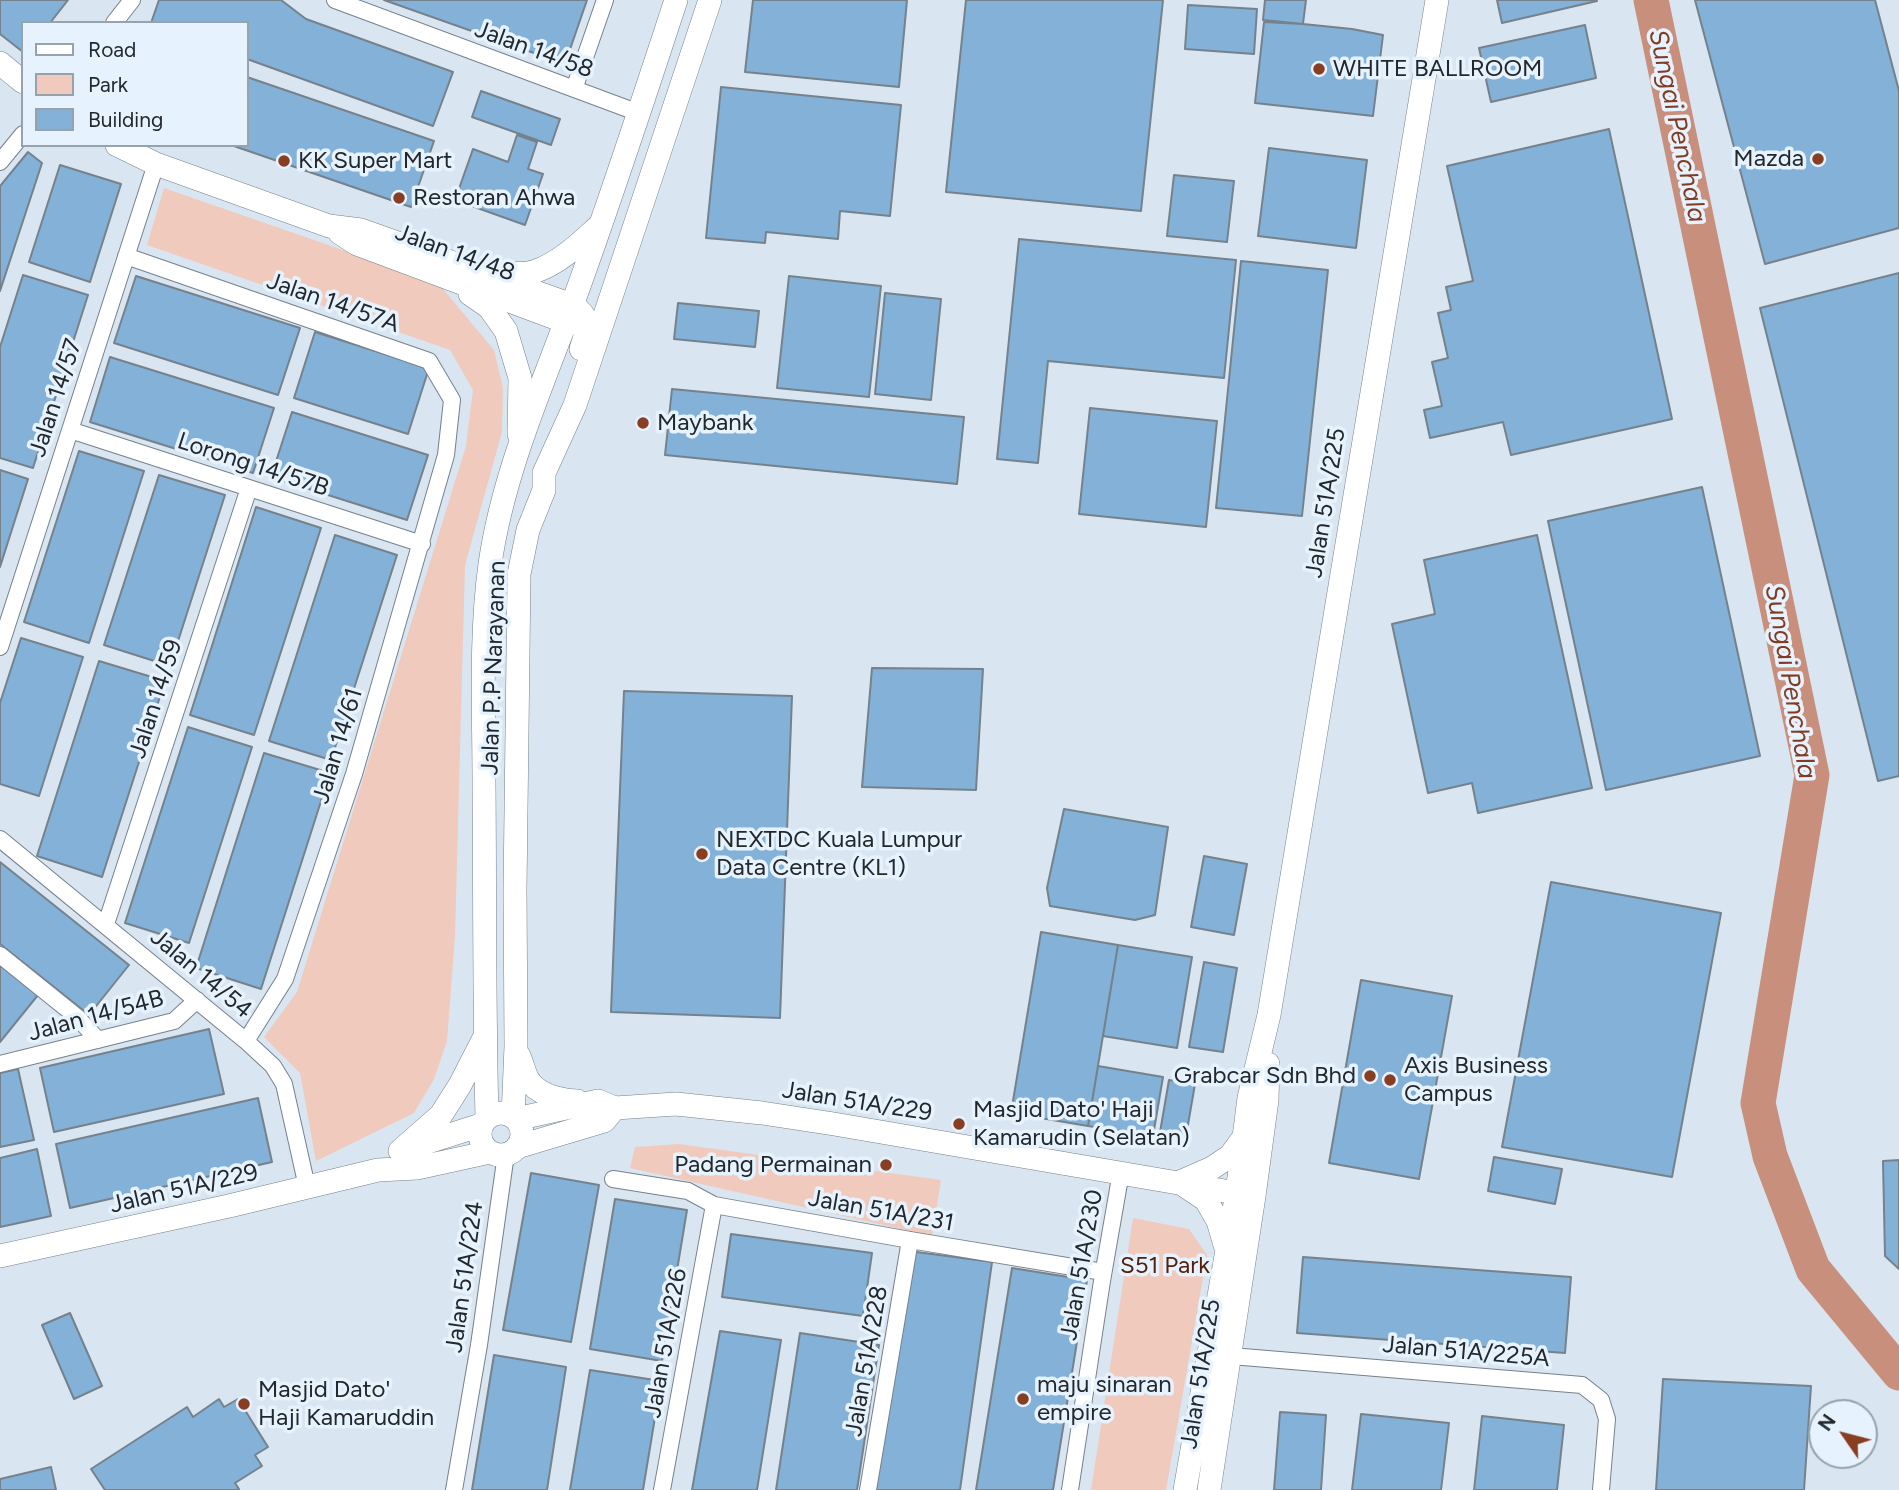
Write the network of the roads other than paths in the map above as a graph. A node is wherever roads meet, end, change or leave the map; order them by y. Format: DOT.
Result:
graph roads {
  1 [pos="132,0"];
  2 [pos="335,0"];
  3 [pos="605,0"];
  4 [pos="676,0"];
  5 [pos="710,0"];
  6 [pos="1437,0"];
  7 [pos="116,21"];
  8 [pos="0,63"];
  9 [pos="21,80"];
  10 [pos="574,89"];
  11 [pos="639,114"];
  12 [pos="21,136"];
  13 [pos="121,147"];
  14 [pos="0,162"];
  15 [pos="156,164"];
  16 [pos="601,225"];
  17 [pos="628,245"];
  18 [pos="126,256"];
  19 [pos="457,272"];
  20 [pos="575,315"];
  21 [pos="70,430"];
  22 [pos="518,452"];
  23 [pos="446,455"];
  24 [pos="544,473"];
  25 [pos="249,488"];
  26 [pos="422,544"];
  27 [pos="0,647"];
  28 [pos="0,839"];
  29 [pos="106,925"];
  30 [pos="0,955"];
  31 [pos="197,1000"];
  32 [pos="1269,1015"];
  33 [pos="485,1036"];
  34 [pos="98,1040"];
  35 [pos="246,1041"];
  36 [pos="516,1046"];
  37 [pos="0,1064"];
  38 [pos="607,1105"];
  39 [pos="514,1118"];
  40 [pos="484,1121"];
  41 [pos="1244,1137"];
  42 [pos="400,1151"];
  43 [pos="504,1151"];
  44 [pos="378,1170"];
  45 [pos="1121,1172"];
  46 [pos="613,1179"];
  47 [pos="1180,1182"];
  48 [pos="307,1187"];
  49 [pos="1245,1194"];
  50 [pos="714,1205"];
  51 [pos="910,1240"];
  52 [pos="1226,1248"];
  53 [pos="0,1256"];
  54 [pos="1103,1272"];
  55 [pos="1231,1356"];
  56 [pos="453,1490"];
  57 [pos="662,1490"];
  58 [pos="868,1490"];
  59 [pos="1070,1490"];
  60 [pos="1185,1490"];
  61 [pos="1209,1490"];
  62 [pos="1601,1490"];
  1 -- 7 [label="street"];
  2 -- 10 [label="street, Jalan 14/58"];
  3 -- 10 [label="street"];
  4 -- 11 [label="street, Jalan P.P Narayanan"];
  5 -- 17 [label="street, Jalan P.P Narayanan"];
  6 -- 32 [label="street, Jalan 51A/225"];
  8 -- 9 [label="street"];
  10 -- 11 [label="street, Jalan 14/58"];
  11 -- 16 [label="street, Jalan P.P Narayanan"];
  12 -- 14 [label="street"];
  13 -- 15 [label="street, Jalan 14/48"];
  15 -- 18 [label="street, Jalan 14/57"];
  15 -- 19 [label="street, Jalan 14/48"];
  16 -- 19 [label="street"];
  16 -- 20 [label="street, Jalan P.P Narayanan"];
  17 -- 20 [label="street"];
  17 -- 24 [label="street, Jalan P.P Narayanan"];
  18 -- 21 [label="street, Jalan 14/57"];
  18 -- 23 [label="street, Jalan 14/57A"];
  19 -- 20 [label="street, Jalan 14/48"];
  19 -- 22 [label="street"];
  20 -- 22 [label="street, Jalan P.P Narayanan"];
  20 -- 24 [label="street"];
  21 -- 25 [label="street, Lorong 14/57B"];
  21 -- 27 [label="street, Jalan 14/57"];
  22 -- 33 [label="street, Jalan P.P Narayanan"];
  23 -- 26 [label="street, Jalan 14/61"];
  24 -- 36 [label="street, Jalan P.P Narayanan"];
  25 -- 26 [label="street, Lorong 14/57B"];
  25 -- 29 [label="street, Jalan 14/59"];
  26 -- 35 [label="street, Jalan 14/61"];
  28 -- 29 [label="street, Jalan 14/54"];
  29 -- 31 [label="street, Jalan 14/54"];
  30 -- 34 [label="street"];
  31 -- 34 [label="street, Jalan 14/54B"];
  31 -- 35 [label="street, Jalan 14/54"];
  32 -- 41 [label="street, Jalan 51A/225"];
  32 -- 49 [label="street, Jalan 51A/225"];
  33 -- 40 [label="street, Jalan P.P Narayanan"];
  33 -- 42 [label="street"];
  34 -- 37 [label="street, Jalan 14/54B"];
  35 -- 48 [label="street, Jalan 14/54"];
  36 -- 38 [label="street"];
  36 -- 39 [label="street, Jalan P.P Narayanan"];
  38 -- 39 [label="street, Jalan 51A/229"];
  38 -- 43 [label="street, Jalan 51A/229"];
  38 -- 45 [label="street, Jalan 51A/229"];
  39 -- 40 [label="street"];
  39 -- 43 [label="street"];
  40 -- 42 [label="street, Jalan 51A/229"];
  40 -- 43 [label="street"];
  41 -- 47 [label="street"];
  41 -- 49 [label="street, Jalan 51A/225"];
  42 -- 44 [label="street, Jalan 51A/229"];
  43 -- 44 [label="street, Jalan 51A/229"];
  43 -- 56 [label="street, Jalan 51A/224"];
  44 -- 48 [label="street, Jalan 51A/229"];
  45 -- 47 [label="street, Jalan 51A/229"];
  45 -- 54 [label="street, Jalan 51A/230"];
  46 -- 50 [label="street, Jalan 51A/231"];
  47 -- 49 [label="street, Jalan 51A/229"];
  47 -- 52 [label="street"];
  48 -- 53 [label="street, Jalan 51A/229"];
  49 -- 52 [label="street, Jalan 51A/225"];
  49 -- 55 [label="street, Jalan 51A/225"];
  50 -- 51 [label="street, Jalan 51A/231"];
  50 -- 57 [label="street, Jalan 51A/226"];
  51 -- 54 [label="street, Jalan 51A/231"];
  51 -- 58 [label="street, Jalan 51A/228"];
  52 -- 60 [label="street, Jalan 51A/225"];
  54 -- 59 [label="street, Jalan 51A/230"];
  55 -- 61 [label="street, Jalan 51A/225"];
  55 -- 62 [label="street, Jalan 51A/225A"];
}
